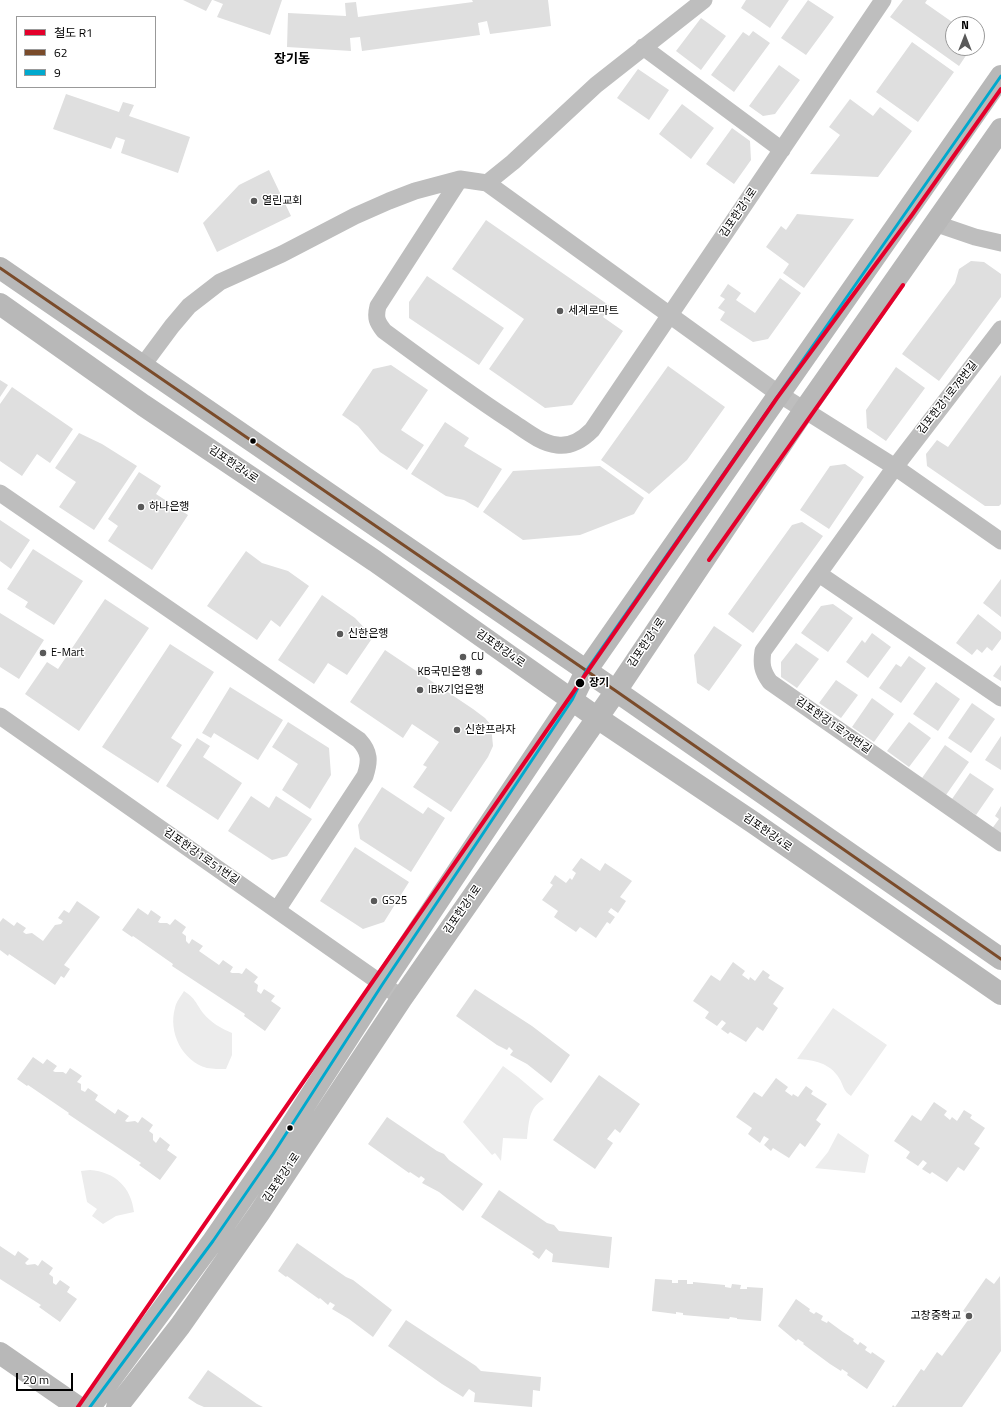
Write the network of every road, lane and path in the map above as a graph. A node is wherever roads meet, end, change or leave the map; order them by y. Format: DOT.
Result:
graph roads {
  1 [pos="704,0"];
  2 [pos="883,0"];
  3 [pos="643,47"];
  4 [pos="1001,76"];
  5 [pos="1001,129"];
  6 [pos="782,150"];
  7 [pos="460,180"];
  8 [pos="487,183"];
  9 [pos="934,222"];
  10 [pos="1001,243"];
  11 [pos="0,268"];
  12 [pos="0,304"];
  13 [pos="671,316"];
  14 [pos="1001,330"];
  15 [pos="143,365"];
  16 [pos="779,394"];
  17 [pos="805,409"];
  18 [pos="895,467"];
  19 [pos="0,493"];
  20 [pos="1001,541"];
  21 [pos="819,574"];
  22 [pos="586,671"];
  23 [pos="616,691"];
  24 [pos="1001,698"];
  25 [pos="572,700"];
  26 [pos="0,716"];
  27 [pos="596,718"];
  28 [pos="1001,843"];
  29 [pos="277,910"];
  30 [pos="1001,959"];
  31 [pos="382,985"];
  32 [pos="1001,994"];
  33 [pos="402,998"];
  34 [pos="0,1353"];
  35 [pos="78,1407"];
  36 [pos="90,1407"];
  37 [pos="117,1407"];
  1 -- 3 [label="street"];
  2 -- 6 [label="street, 김포한강1로"];
  3 -- 6 [label="street"];
  3 -- 8 [label="street"];
  4 -- 16 [label="street, 김포한강1로"];
  5 -- 9 [label="street, 김포한강1로"];
  6 -- 13 [label="street, 김포한강1로"];
  7 -- 8 [label="street"];
  7 -- 13 [label="street, 김포한강1로"];
  7 -- 15 [label="street"];
  8 -- 13 [label="street"];
  9 -- 10 [label="street"];
  9 -- 17 [label="street, 김포한강1로"];
  11 -- 15 [label="street"];
  12 -- 25 [label="street, 김포한강4로"];
  13 -- 16 [label="street"];
  14 -- 18 [label="street, 김포한강1로78번길"];
  15 -- 22 [label="street"];
  16 -- 17 [label="street"];
  16 -- 22 [label="street, 김포한강1로"];
  17 -- 18 [label="street"];
  17 -- 23 [label="street, 김포한강1로"];
  18 -- 20 [label="street"];
  18 -- 21 [label="street, 김포한강1로78번길"];
  19 -- 29 [label="street"];
  21 -- 24 [label="street"];
  21 -- 28 [label="street, 김포한강1로78번길"];
  22 -- 23 [label="street"];
  22 -- 25 [label="street, 김포한강1로"];
  23 -- 27 [label="street, 김포한강1로"];
  23 -- 30 [label="street"];
  25 -- 27 [label="street, 김포한강4로"];
  25 -- 31 [label="street, 김포한강1로"];
  26 -- 29 [label="street, 김포한강1로51번길"];
  27 -- 32 [label="street, 김포한강4로"];
  27 -- 33 [label="street, 김포한강1로"];
  29 -- 31 [label="street, 김포한강1로51번길"];
  31 -- 33 [label="street, 김포한강1로51번길"];
  31 -- 36 [label="street, 김포한강1로"];
  33 -- 37 [label="street, 김포한강1로"];
  34 -- 35 [label="street"];
}
